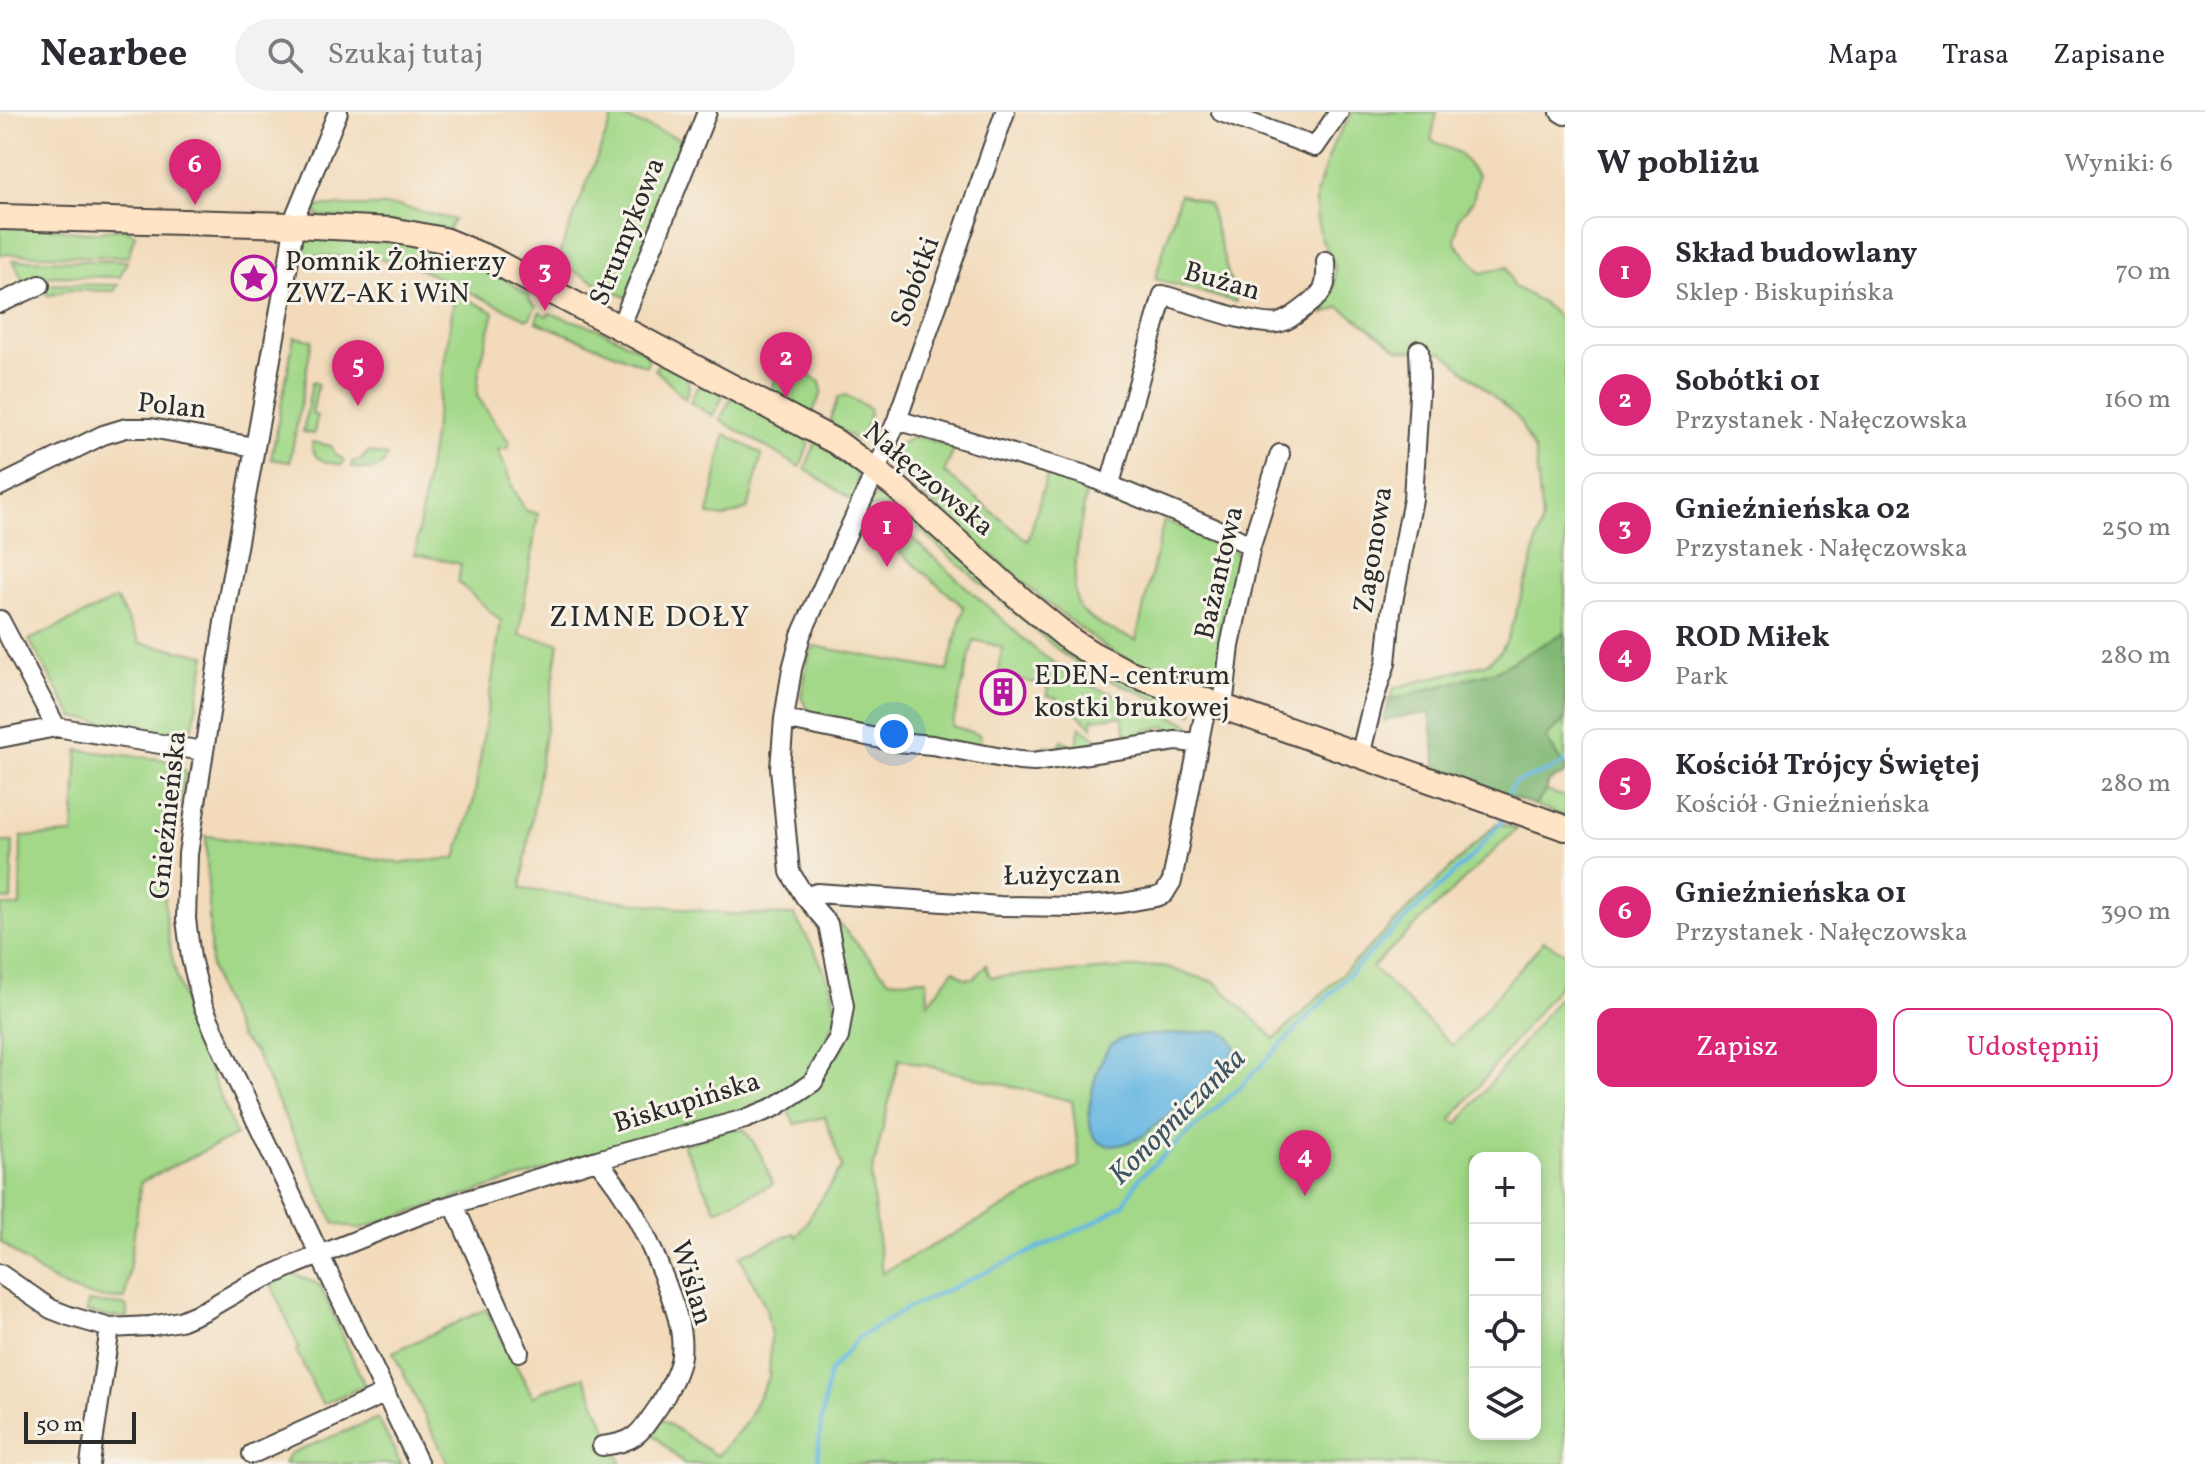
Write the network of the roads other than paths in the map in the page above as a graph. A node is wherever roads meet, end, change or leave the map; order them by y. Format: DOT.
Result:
graph roads {
  1 [pos="338,112"];
  2 [pos="707,112"];
  3 [pos="1005,112"];
  4 [pos="1221,112"];
  5 [pos="1339,112"];
  6 [pos="1560,112"];
  7 [pos="1565,115"];
  8 [pos="0,217"];
  9 [pos="294,225"];
  10 [pos="1326,261"];
  11 [pos="40,285"];
  12 [pos="0,303"];
  13 [pos="620,328"];
  14 [pos="1419,350"];
  15 [pos="897,420"];
  16 [pos="254,447"];
  17 [pos="1280,454"];
  18 [pos="876,470"];
  19 [pos="1110,484"];
  20 [pos="0,486"];
  21 [pos="1251,546"];
  22 [pos="0,620"];
  23 [pos="1216,704"];
  24 [pos="784,719"];
  25 [pos="56,727"];
  26 [pos="0,738"];
  27 [pos="1198,743"];
  28 [pos="203,751"];
  29 [pos="1360,756"];
  30 [pos="1563,827"];
  31 [pos="805,897"];
  32 [pos="597,1160"];
  33 [pos="454,1205"];
  34 [pos="319,1255"];
  35 [pos="0,1274"];
  36 [pos="110,1328"];
  37 [pos="519,1352"];
  38 [pos="386,1393"];
  39 [pos="602,1446"];
  40 [pos="252,1454"];
  41 [pos="90,1464"];
  42 [pos="419,1464"];
  1 -- 9 [label="street, Gnieźnieńska"];
  2 -- 13 [label="street, Strumykowa"];
  3 -- 15 [label="street, Sobótki"];
  4 -- 5 [label="street"];
  6 -- 7 [label="street"];
  8 -- 9 [label="main road, Nałęczowska"];
  9 -- 13 [label="main road, Nałęczowska"];
  9 -- 16 [label="street, Gnieźnieńska"];
  10 -- 19 [label="street, Bużan"];
  11 -- 12 [label="street"];
  13 -- 18 [label="main road, Nałęczowska"];
  14 -- 29 [label="street, Zagonowa"];
  15 -- 18 [label="street, Sobótki"];
  15 -- 19 [label="street"];
  16 -- 20 [label="street, Polan"];
  16 -- 28 [label="street, Gnieźnieńska"];
  17 -- 21 [label="street, Bażantowa"];
  18 -- 23 [label="main road, Nałęczowska"];
  18 -- 24 [label="street, Biskupińska"];
  19 -- 21 [label="street"];
  21 -- 23 [label="street, Bażantowa"];
  22 -- 25 [label="street"];
  23 -- 27 [label="street, Łużyczan"];
  23 -- 29 [label="main road, Nałęczowska"];
  24 -- 27 [label="street"];
  24 -- 31 [label="street, Biskupińska"];
  25 -- 26 [label="street"];
  25 -- 28 [label="street"];
  27 -- 31 [label="street, Łużyczan"];
  28 -- 34 [label="street, Gnieźnieńska"];
  29 -- 30 [label="main road, Nałęczowska"];
  31 -- 32 [label="street, Biskupińska"];
  32 -- 33 [label="street, Biskupińska"];
  32 -- 39 [label="street, Wiślan"];
  33 -- 34 [label="street, Biskupińska"];
  33 -- 37 [label="street"];
  34 -- 36 [label="street, Biskupińska"];
  34 -- 38 [label="street, Gnieźnieńska"];
  35 -- 36 [label="street, Biskupińska"];
  36 -- 41 [label="street"];
  38 -- 40 [label="street"];
  38 -- 42 [label="street, Gnieźnieńska"];
}
